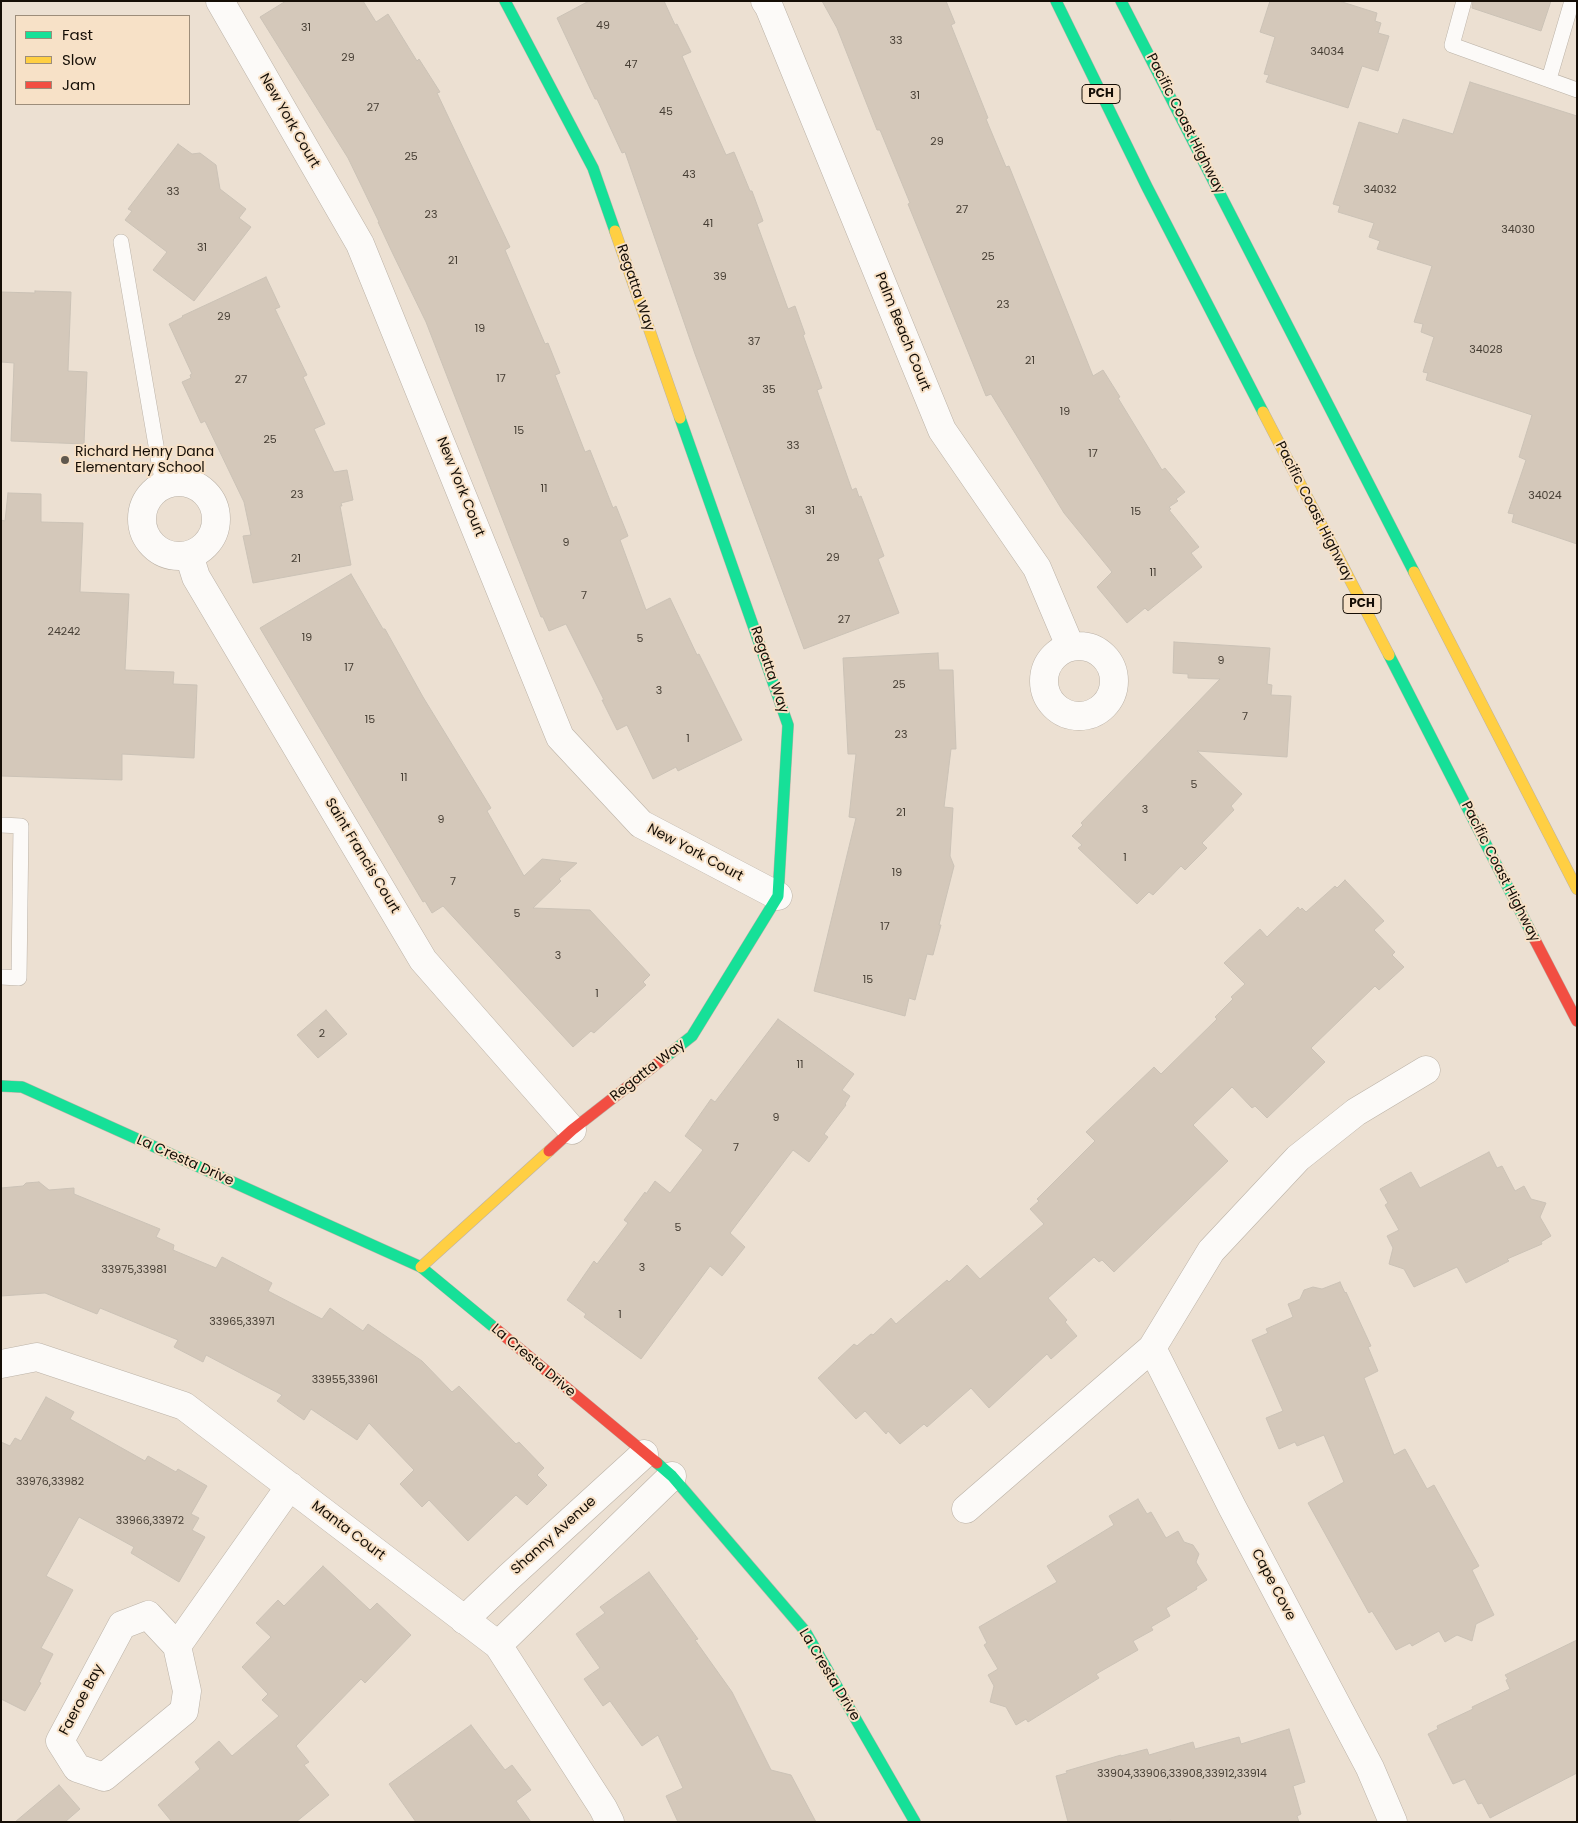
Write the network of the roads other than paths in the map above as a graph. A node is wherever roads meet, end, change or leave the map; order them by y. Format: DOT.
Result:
graph roads {
  1 [pos="220,1"];
  2 [pos="505,1"];
  3 [pos="765,1"];
  4 [pos="1056,1"];
  5 [pos="1121,1"];
  6 [pos="1464,1"];
  7 [pos="1572,1"];
  8 [pos="1549,79"];
  9 [pos="1577,90"];
  10 [pos="121,242"];
  11 [pos="163,486"];
  12 [pos="189,555"];
  13 [pos="1070,646"];
  14 [pos="1,825"];
  15 [pos="1577,889"];
  16 [pos="778,896"];
  17 [pos="1,976"];
  18 [pos="1577,1021"];
  19 [pos="1426,1070"];
  20 [pos="1,1086"];
  21 [pos="572,1130"];
  22 [pos="421,1267"];
  23 [pos="1152,1348"];
  24 [pos="1,1364"];
  25 [pos="644,1454"];
  26 [pos="672,1476"];
  27 [pos="290,1486"];
  28 [pos="966,1510"];
  29 [pos="464,1620"];
  30 [pos="498,1645"];
  31 [pos="177,1646"];
  32 [pos="610,1822"];
  33 [pos="915,1822"];
  34 [pos="1393,1822"];
  1 -- 16 [label="street, New York Court"];
  2 -- 16 [label="main road, Regatta Way"];
  3 -- 13 [label="street, Palm Beach Court"];
  4 -- 18 [label="main road, Pacific Coast Highway / PCH"];
  5 -- 15 [label="main road, Pacific Coast Highway"];
  6 -- 8 [label="lane"];
  7 -- 8 [label="lane"];
  8 -- 9 [label="lane"];
  10 -- 11 [label="lane"];
  11 -- 12 [label="street"];
  11 -- 12 [label="street"];
  12 -- 21 [label="street, Saint Francis Court"];
  14 -- 17 [label="lane"];
  16 -- 21 [label="main road, Regatta Way"];
  19 -- 23 [label="street"];
  20 -- 22 [label="main road, La Cresta Drive"];
  21 -- 22 [label="main road, Regatta Way"];
  22 -- 25 [label="main road, La Cresta Drive"];
  23 -- 28 [label="street"];
  23 -- 34 [label="street, Cape Cove"];
  24 -- 27 [label="street, Manta Court"];
  25 -- 26 [label="main road, La Cresta Drive"];
  25 -- 29 [label="street, Shanny Avenue"];
  26 -- 30 [label="street"];
  26 -- 33 [label="main road, La Cresta Drive"];
  27 -- 29 [label="street, Manta Court"];
  27 -- 31 [label="street"];
  29 -- 30 [label="street, Manta Court"];
  30 -- 32 [label="street, Manta Court"];
  31 -- 31 [label="street, Faeroe Bay"];
}
